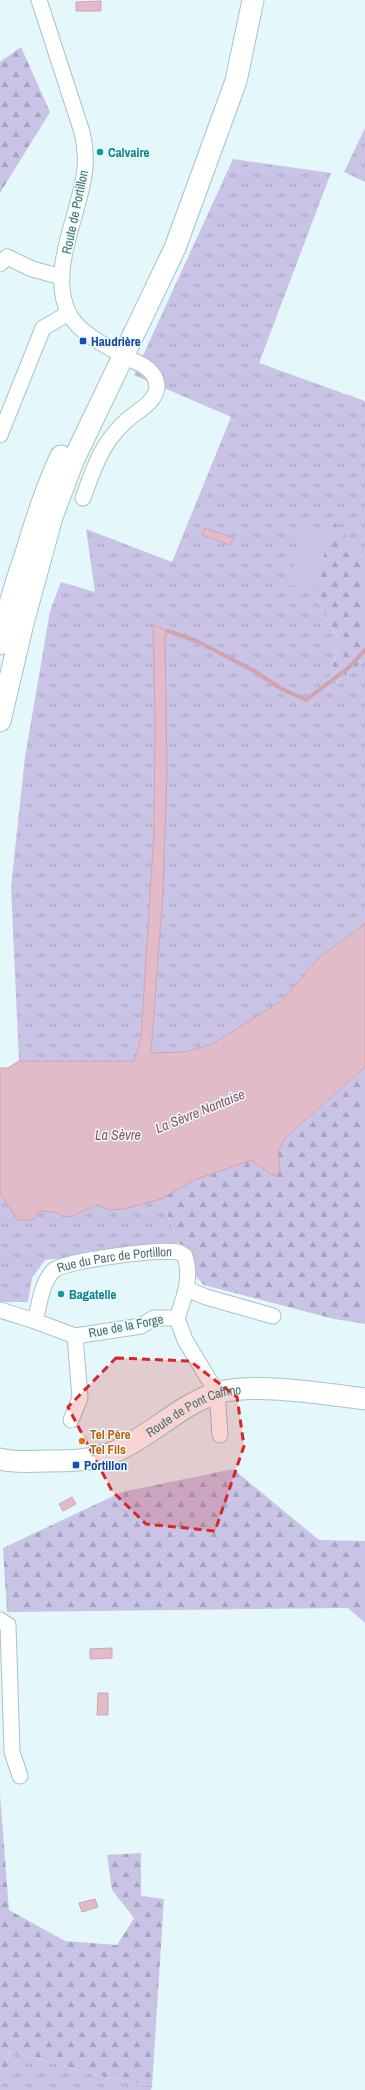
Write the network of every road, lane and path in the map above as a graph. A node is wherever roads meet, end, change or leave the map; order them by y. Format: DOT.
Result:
graph roads {
  1 [pos="39,0"];
  2 [pos="253,0"];
  3 [pos="0,264"];
  4 [pos="62,277"];
  5 [pos="69,313"];
  6 [pos="117,351"];
  7 [pos="0,434"];
  8 [pos="83,498"];
  9 [pos="0,644"];
  10 [pos="0,721"];
  11 [pos="187,1289"];
  12 [pos="0,1310"];
  13 [pos="273,1316"];
  14 [pos="177,1318"];
  15 [pos="35,1320"];
  16 [pos="75,1336"];
  17 [pos="216,1394"];
  18 [pos="365,1399"];
  19 [pos="71,1420"];
  20 [pos="220,1434"];
  21 [pos="2,1461"];
  22 [pos="0,1620"];
  23 [pos="20,1776"];
  1 -- 4 [label="street, Route de Portillon"];
  2 -- 6 [label="street"];
  3 -- 4 [label="street"];
  4 -- 5 [label="street, Route de Portillon"];
  5 -- 6 [label="street, Route de Portillon"];
  5 -- 7 [label="street"];
  6 -- 8 [label="street, Route de Portillon"];
  6 -- 9 [label="street"];
  6 -- 10 [label="street"];
  11 -- 13 [label="street"];
  11 -- 14 [label="street, Rue de la Forge"];
  11 -- 15 [label="street, Rue du Parc de Portillon"];
  12 -- 15 [label="street"];
  14 -- 16 [label="street, Rue de la Forge"];
  14 -- 17 [label="street, Rue de la Forge"];
  15 -- 16 [label="street"];
  16 -- 19 [label="street"];
  17 -- 18 [label="street, Route de Pont Caffino"];
  17 -- 20 [label="street"];
  17 -- 21 [label="street, Route de Pont Caffino"];
  22 -- 23 [label="street"];
}
